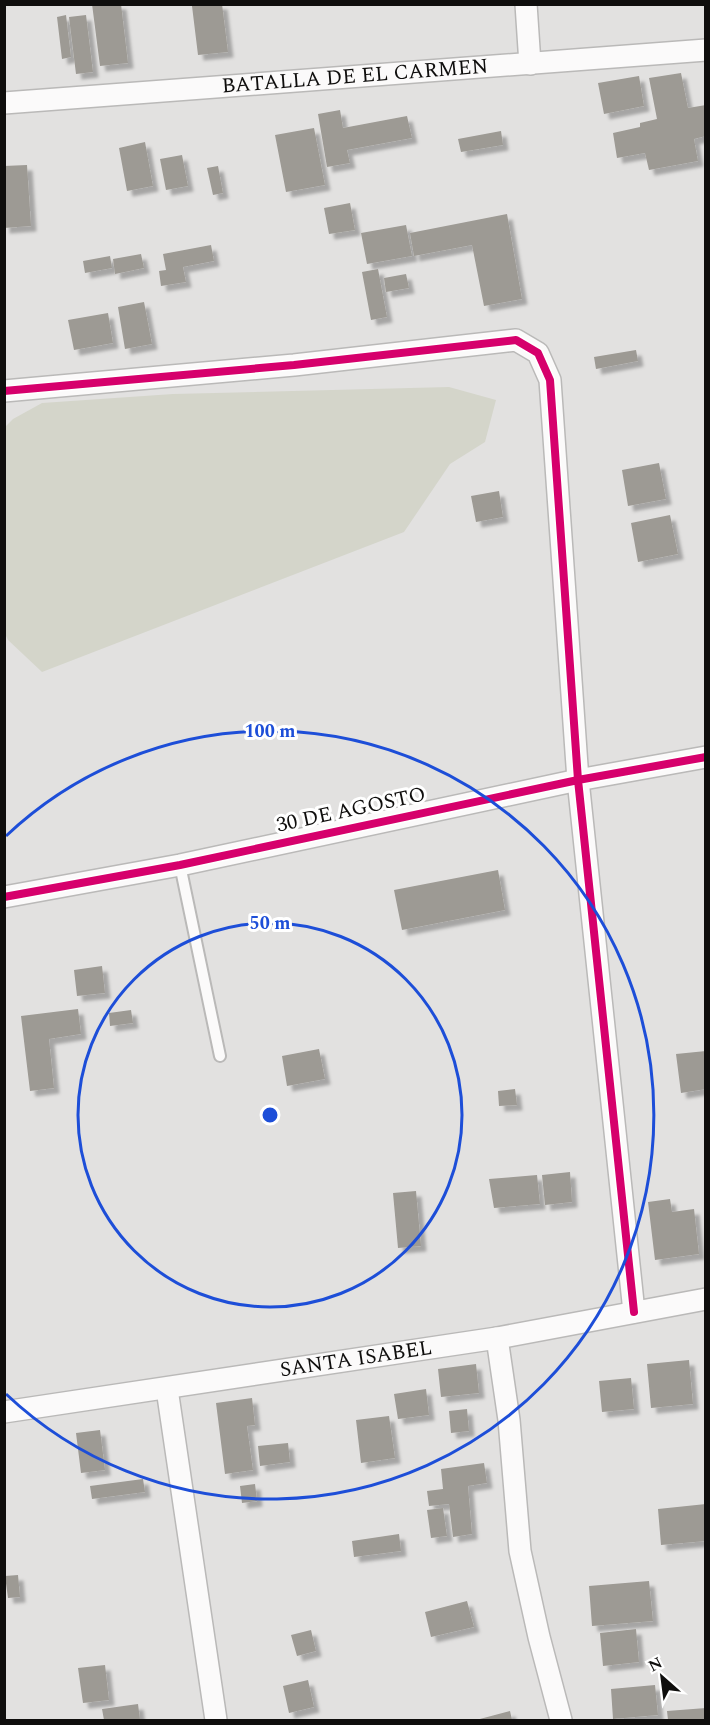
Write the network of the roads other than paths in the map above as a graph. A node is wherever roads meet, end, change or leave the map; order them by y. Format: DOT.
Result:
graph roads {
  1 [pos="526,4"];
  2 [pos="705,50"];
  3 [pos="530,64"];
  4 [pos="4,103"];
  5 [pos="4,391"];
  6 [pos="705,757"];
  7 [pos="578,780"];
  8 [pos="180,865"];
  9 [pos="4,897"];
  10 [pos="220,1056"];
  11 [pos="705,1299"];
  12 [pos="634,1312"];
  13 [pos="498,1338"];
  14 [pos="166,1389"];
  15 [pos="4,1412"];
  16 [pos="216,1720"];
  17 [pos="561,1720"];
  1 -- 3 [label="street"];
  2 -- 3 [label="street, BATALLA DE EL CARMEN"];
  3 -- 4 [label="street, BATALLA DE EL CARMEN"];
  5 -- 7 [label="street"];
  6 -- 7 [label="street, 30 DE AGOSTO"];
  7 -- 8 [label="street, 30 DE AGOSTO"];
  7 -- 12 [label="street"];
  8 -- 9 [label="street, 30 DE AGOSTO"];
  8 -- 10 [label="lane"];
  11 -- 12 [label="street, SANTA ISABEL"];
  12 -- 13 [label="street, SANTA ISABEL"];
  13 -- 14 [label="street, SANTA ISABEL"];
  13 -- 17 [label="street"];
  14 -- 15 [label="street, SANTA ISABEL"];
  14 -- 16 [label="street"];
}
